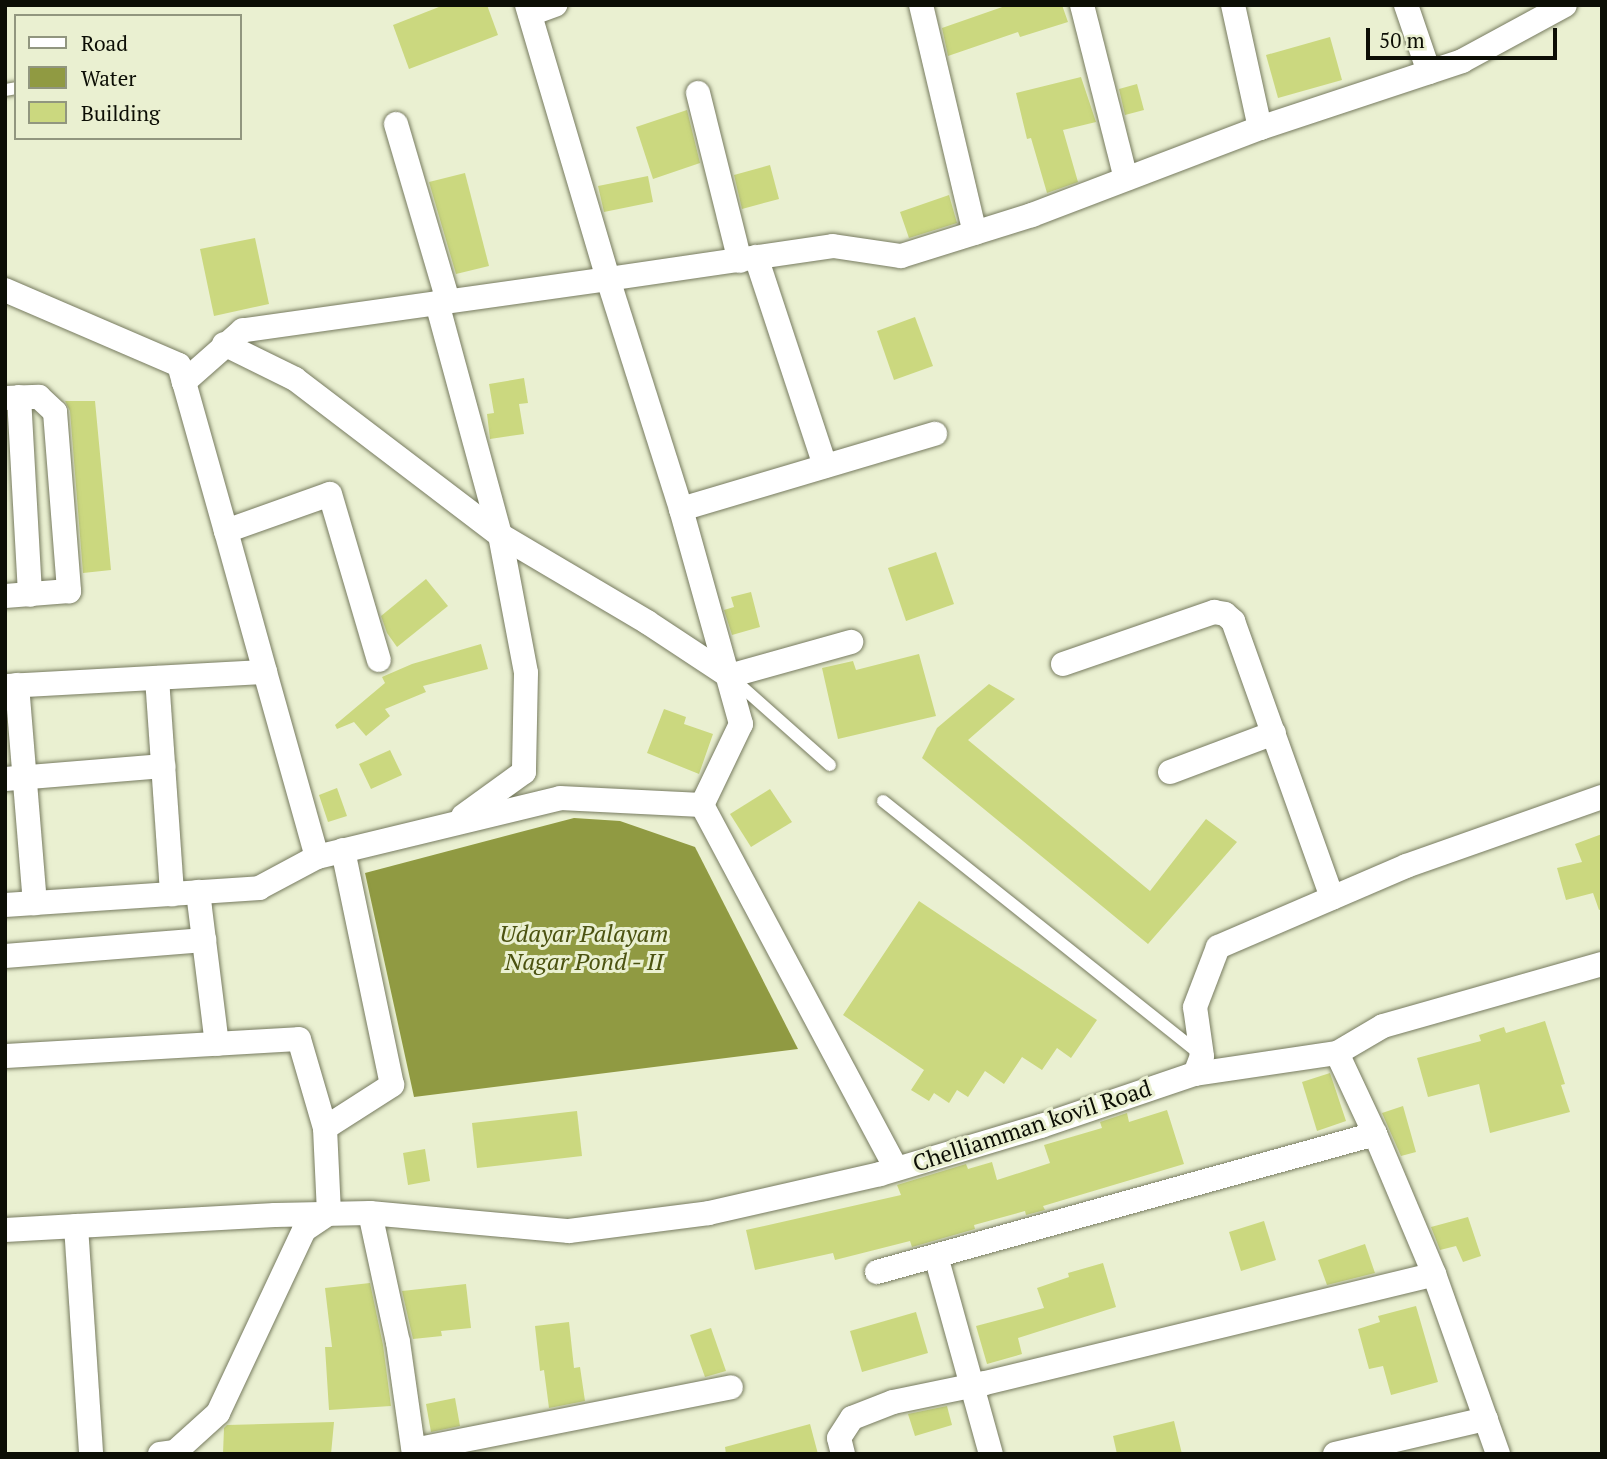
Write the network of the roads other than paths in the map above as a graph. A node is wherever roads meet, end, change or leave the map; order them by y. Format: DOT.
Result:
graph roads {
  1 [pos="555,5"];
  2 [pos="921,5"];
  3 [pos="1082,5"];
  4 [pos="1233,5"];
  5 [pos="1406,5"];
  6 [pos="1565,5"];
  7 [pos="528,9"];
  8 [pos="1430,72"];
  9 [pos="698,93"];
  10 [pos="396,124"];
  11 [pos="1260,128"];
  12 [pos="1126,179"];
  13 [pos="975,233"];
  14 [pos="748,259"];
  15 [pos="608,279"];
  16 [pos="5,290"];
  17 [pos="443,302"];
  18 [pos="224,344"];
  19 [pos="184,382"];
  20 [pos="12,398"];
  21 [pos="935,434"];
  22 [pos="825,466"];
  23 [pos="681,509"];
  24 [pos="226,531"];
  25 [pos="500,535"];
  26 [pos="30,595"];
  27 [pos="5,597"];
  28 [pos="851,642"];
  29 [pos="379,660"];
  30 [pos="1063,664"];
  31 [pos="265,672"];
  32 [pos="729,676"];
  33 [pos="157,678"];
  34 [pos="11,685"];
  35 [pos="1274,733"];
  36 [pos="830,765"];
  37 [pos="163,766"];
  38 [pos="1170,772"];
  39 [pos="15,779"];
  40 [pos="1602,797"];
  41 [pos="883,801"];
  42 [pos="702,805"];
  43 [pos="451,824"];
  44 [pos="343,850"];
  45 [pos="317,857"];
  46 [pos="198,892"];
  47 [pos="172,894"];
  48 [pos="1332,898"];
  49 [pos="36,902"];
  50 [pos="5,905"];
  51 [pos="204,940"];
  52 [pos="5,956"];
  53 [pos="1602,964"];
  54 [pos="217,1044"];
  55 [pos="1337,1053"];
  56 [pos="5,1056"];
  57 [pos="1198,1065"];
  58 [pos="325,1128"];
  59 [pos="1375,1134"];
  60 [pos="895,1169"];
  61 [pos="329,1213"];
  62 [pos="370,1213"];
  63 [pos="76,1226"];
  64 [pos="5,1230"];
  65 [pos="936,1256"];
  66 [pos="877,1272"];
  67 [pos="1434,1274"];
  68 [pos="972,1386"];
  69 [pos="731,1387"];
  70 [pos="1486,1419"];
  71 [pos="414,1452"];
  72 [pos="171,1453"];
  73 [pos="91,1454"];
  74 [pos="844,1454"];
  75 [pos="991,1454"];
  76 [pos="1335,1454"];
  77 [pos="1498,1454"];
  1 -- 7 [label="street"];
  2 -- 13 [label="street"];
  3 -- 12 [label="street"];
  4 -- 11 [label="street"];
  5 -- 8 [label="street"];
  6 -- 8 [label="street"];
  7 -- 15 [label="street"];
  8 -- 11 [label="street"];
  9 -- 14 [label="street"];
  10 -- 17 [label="street"];
  11 -- 12 [label="street"];
  12 -- 13 [label="street"];
  13 -- 14 [label="street"];
  14 -- 15 [label="street"];
  14 -- 22 [label="street"];
  15 -- 17 [label="street"];
  15 -- 23 [label="street"];
  16 -- 19 [label="street"];
  17 -- 18 [label="street"];
  17 -- 25 [label="street"];
  18 -- 19 [label="street"];
  18 -- 25 [label="street"];
  19 -- 24 [label="street"];
  20 -- 26 [label="street"];
  20 -- 26 [label="street"];
  21 -- 22 [label="street"];
  22 -- 23 [label="street"];
  23 -- 32 [label="street"];
  24 -- 29 [label="street"];
  24 -- 31 [label="street"];
  25 -- 32 [label="street"];
  25 -- 43 [label="street"];
  26 -- 27 [label="street"];
  28 -- 32 [label="street"];
  30 -- 35 [label="street"];
  31 -- 33 [label="street"];
  31 -- 45 [label="street"];
  32 -- 36 [label="lane"];
  32 -- 42 [label="street"];
  33 -- 34 [label="street"];
  33 -- 37 [label="street"];
  34 -- 39 [label="street"];
  35 -- 38 [label="street"];
  35 -- 48 [label="street"];
  37 -- 39 [label="street"];
  37 -- 47 [label="street"];
  39 -- 49 [label="street"];
  40 -- 48 [label="street"];
  41 -- 57 [label="lane"];
  42 -- 43 [label="street"];
  42 -- 60 [label="street"];
  43 -- 44 [label="street"];
  44 -- 45 [label="street"];
  44 -- 58 [label="street"];
  45 -- 46 [label="street"];
  46 -- 47 [label="street"];
  46 -- 51 [label="street"];
  47 -- 49 [label="street"];
  48 -- 57 [label="street"];
  49 -- 50 [label="street"];
  51 -- 52 [label="street"];
  51 -- 54 [label="street"];
  53 -- 55 [label="street"];
  54 -- 56 [label="street"];
  54 -- 58 [label="street"];
  55 -- 57 [label="street, Chelliamman kovil Road"];
  55 -- 59 [label="street"];
  57 -- 60 [label="street, Chelliamman kovil Road"];
  58 -- 61 [label="street"];
  59 -- 65 [label="street"];
  59 -- 67 [label="street"];
  60 -- 62 [label="street, Chelliamman kovil Road"];
  61 -- 62 [label="street, Chelliamman kovil Road"];
  61 -- 63 [label="street, Chelliamman kovil Road"];
  61 -- 72 [label="street"];
  62 -- 71 [label="street"];
  63 -- 64 [label="street, Chelliamman kovil Road"];
  63 -- 73 [label="street"];
  65 -- 66 [label="street"];
  65 -- 68 [label="street"];
  67 -- 68 [label="street"];
  67 -- 70 [label="street"];
  68 -- 74 [label="street"];
  68 -- 75 [label="street"];
  69 -- 71 [label="street"];
  70 -- 76 [label="street"];
  70 -- 77 [label="street"];
}
